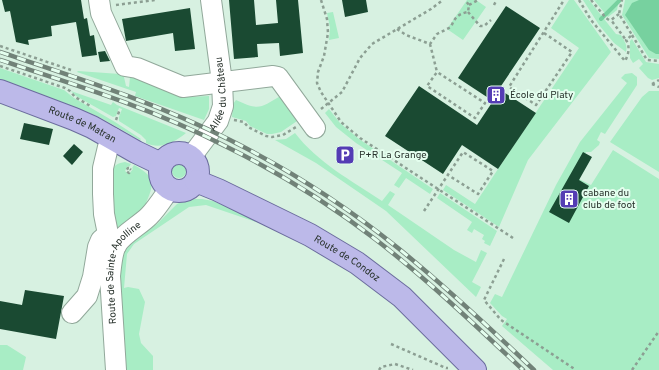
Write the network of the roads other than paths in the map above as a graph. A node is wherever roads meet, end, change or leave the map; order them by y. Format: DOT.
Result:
graph roads {
  1 [pos="211,0"];
  2 [pos="100,4"];
  3 [pos="222,82"];
  4 [pos="0,91"];
  5 [pos="312,123"];
  6 [pos="114,129"];
  7 [pos="191,157"];
  8 [pos="161,164"];
  9 [pos="196,181"];
  10 [pos="170,188"];
  11 [pos="112,240"];
  12 [pos="72,313"];
  13 [pos="469,364"];
  14 [pos="116,370"];
  1 -- 3 [label="street, Allée du Château"];
  2 -- 3 [label="street"];
  3 -- 5 [label="street"];
  3 -- 7 [label="street, Allée du Château"];
  4 -- 6 [label="main road, Route de Matran"];
  6 -- 8 [label="main road, Route de Matran"];
  6 -- 11 [label="street"];
  7 -- 8 [label="main road"];
  7 -- 9 [label="main road"];
  8 -- 10 [label="main road"];
  9 -- 10 [label="main road"];
  9 -- 13 [label="main road, Route de Condoz"];
  10 -- 11 [label="street, Route de Sainte-Apolline"];
  11 -- 12 [label="street"];
  11 -- 14 [label="street, Route de Sainte-Apolline"];
}
